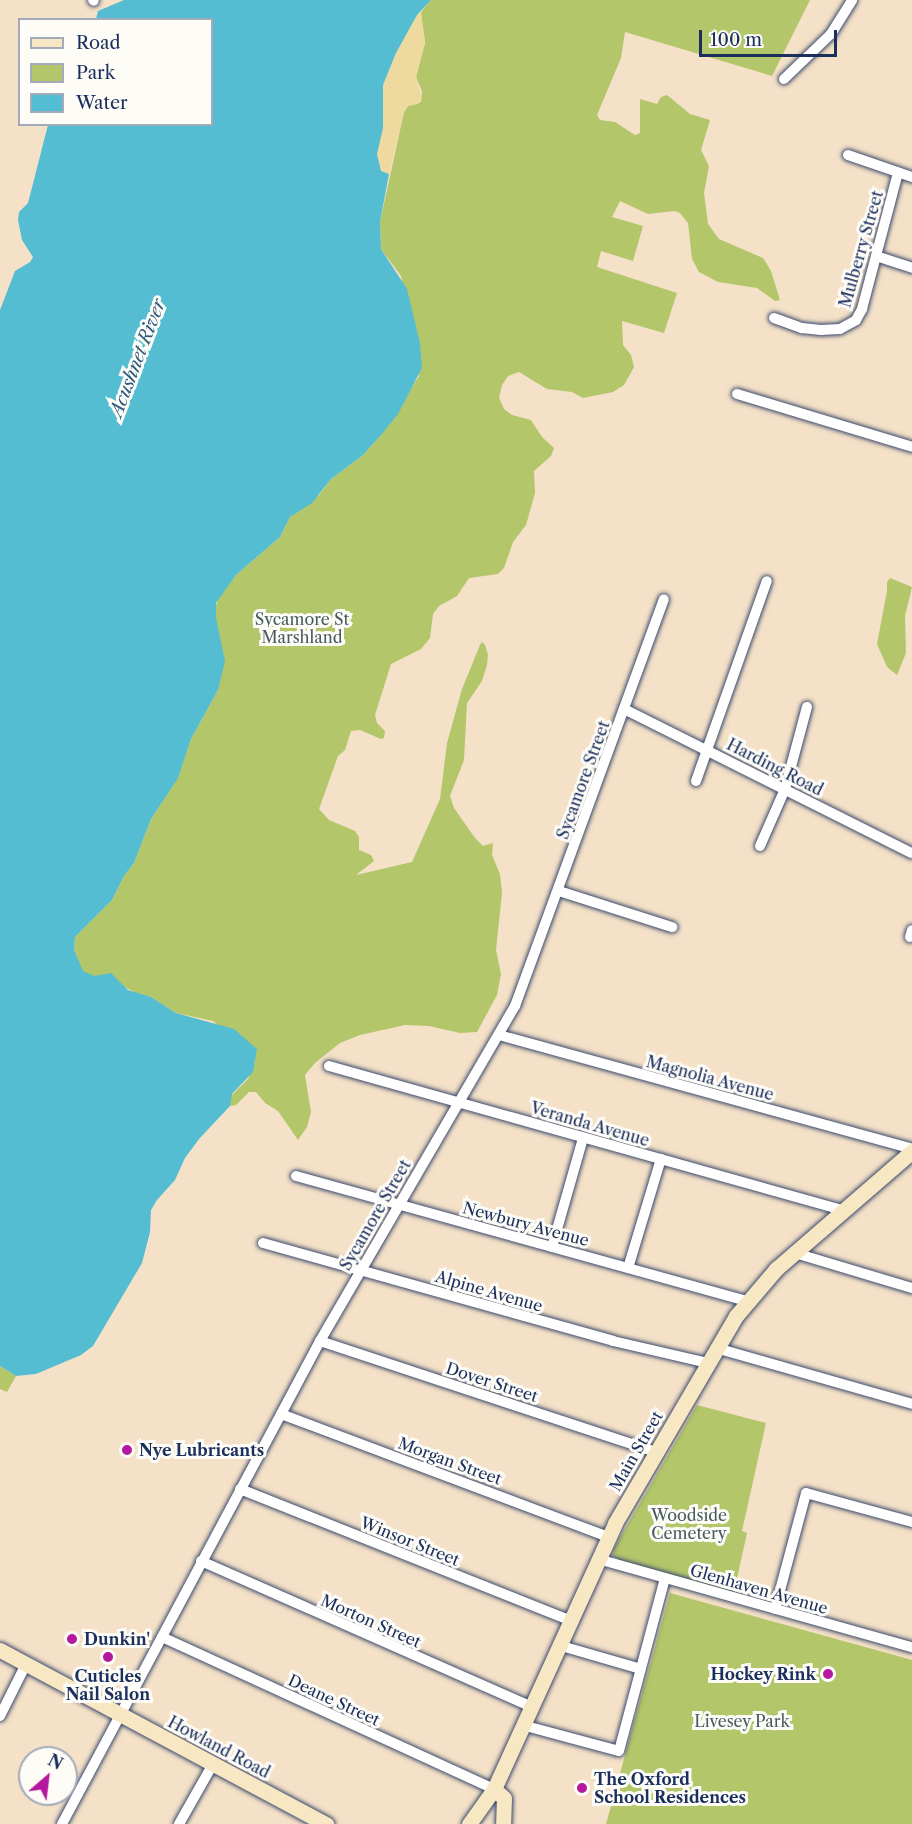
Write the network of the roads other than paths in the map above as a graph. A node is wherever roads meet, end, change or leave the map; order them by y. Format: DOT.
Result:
graph roads {
  1 [pos="852,0"];
  2 [pos="784,79"];
  3 [pos="848,155"];
  4 [pos="898,173"];
  5 [pos="912,177"];
  6 [pos="876,256"];
  7 [pos="912,268"];
  8 [pos="774,318"];
  9 [pos="737,394"];
  10 [pos="912,447"];
  11 [pos="767,581"];
  12 [pos="664,599"];
  13 [pos="807,707"];
  14 [pos="624,709"];
  15 [pos="708,750"];
  16 [pos="696,781"];
  17 [pos="785,789"];
  18 [pos="760,846"];
  19 [pos="912,853"];
  20 [pos="559,891"];
  21 [pos="672,927"];
  22 [pos="499,1035"];
  23 [pos="329,1066"];
  24 [pos="459,1103"];
  25 [pos="583,1138"];
  26 [pos="911,1154"];
  27 [pos="661,1159"];
  28 [pos="296,1176"];
  29 [pos="398,1204"];
  30 [pos="842,1210"];
  31 [pos="263,1243"];
  32 [pos="552,1247"];
  33 [pos="795,1253"];
  34 [pos="628,1268"];
  35 [pos="360,1270"];
  36 [pos="912,1288"];
  37 [pos="747,1301"];
  38 [pos="320,1341"];
  39 [pos="716,1348"];
  40 [pos="708,1363"];
  41 [pos="912,1404"];
  42 [pos="281,1414"];
  43 [pos="655,1452"];
  44 [pos="240,1489"];
  45 [pos="912,1522"];
  46 [pos="608,1537"];
  47 [pos="598,1559"];
  48 [pos="201,1562"];
  49 [pos="665,1578"];
  50 [pos="776,1609"];
  51 [pos="570,1620"];
  52 [pos="162,1637"];
  53 [pos="558,1645"];
  54 [pos="912,1647"];
  55 [pos="0,1650"];
  56 [pos="26,1664"];
  57 [pos="641,1669"];
  58 [pos="530,1706"];
  59 [pos="121,1715"];
  60 [pos="0,1716"];
  61 [pos="522,1725"];
  62 [pos="213,1764"];
  63 [pos="494,1790"];
  64 [pos="62,1824"];
  65 [pos="179,1824"];
  66 [pos="326,1824"];
  67 [pos="469,1824"];
  68 [pos="503,1824"];
  1 -- 2 [label="street"];
  3 -- 4 [label="street"];
  4 -- 5 [label="street"];
  4 -- 6 [label="street, Mulberry Street"];
  6 -- 7 [label="street"];
  6 -- 8 [label="street, Mulberry Street"];
  9 -- 10 [label="street"];
  11 -- 15 [label="street"];
  12 -- 14 [label="street, Sycamore Street"];
  13 -- 17 [label="street"];
  14 -- 15 [label="street, Harding Road"];
  14 -- 20 [label="street, Sycamore Street"];
  15 -- 16 [label="street"];
  15 -- 17 [label="street, Harding Road"];
  17 -- 18 [label="street"];
  17 -- 19 [label="street, Harding Road"];
  20 -- 21 [label="street"];
  20 -- 22 [label="street, Sycamore Street"];
  22 -- 24 [label="street, Sycamore Street"];
  22 -- 26 [label="street, Magnolia Avenue"];
  23 -- 24 [label="street, Veranda Avenue"];
  24 -- 25 [label="street, Veranda Avenue"];
  24 -- 29 [label="street, Sycamore Street"];
  25 -- 27 [label="street, Veranda Avenue"];
  25 -- 32 [label="street"];
  26 -- 30 [label="main road, Main Street"];
  27 -- 30 [label="street, Veranda Avenue"];
  27 -- 34 [label="street"];
  28 -- 29 [label="street, Newbury Avenue"];
  29 -- 32 [label="street, Newbury Avenue"];
  29 -- 35 [label="street, Sycamore Street"];
  30 -- 33 [label="main road, Main Street"];
  31 -- 35 [label="street, Alpine Avenue"];
  32 -- 34 [label="street, Newbury Avenue"];
  33 -- 36 [label="street"];
  33 -- 37 [label="main road, Main Street"];
  34 -- 37 [label="street, Newbury Avenue"];
  35 -- 38 [label="street, Sycamore Street"];
  35 -- 40 [label="street, Alpine Avenue"];
  37 -- 39 [label="main road, Main Street"];
  38 -- 42 [label="street, Sycamore Street"];
  38 -- 43 [label="street, Dover Street"];
  39 -- 40 [label="main road, Main Street"];
  39 -- 41 [label="street"];
  40 -- 43 [label="main road, Main Street"];
  42 -- 44 [label="street, Sycamore Street"];
  42 -- 46 [label="street, Morgan Street"];
  43 -- 46 [label="main road, Main Street"];
  44 -- 48 [label="street, Sycamore Street"];
  44 -- 51 [label="street, Winsor Street"];
  45 -- 50 [label="street"];
  46 -- 47 [label="main road, Main Street"];
  47 -- 49 [label="street, Glenhaven Avenue"];
  47 -- 51 [label="main road, Main Street"];
  48 -- 52 [label="street, Sycamore Street"];
  48 -- 58 [label="street, Morton Street"];
  49 -- 50 [label="street, Glenhaven Avenue"];
  49 -- 57 [label="street"];
  50 -- 54 [label="street, Glenhaven Avenue"];
  51 -- 53 [label="main road, Main Street"];
  52 -- 59 [label="street, Sycamore Street"];
  52 -- 63 [label="street, Deane Street"];
  53 -- 57 [label="street"];
  53 -- 58 [label="main road, Main Street"];
  55 -- 56 [label="main road, Howland Road"];
  56 -- 59 [label="main road, Howland Road"];
  56 -- 60 [label="street"];
  57 -- 61 [label="street"];
  58 -- 61 [label="main road, Main Street"];
  59 -- 62 [label="main road, Howland Road"];
  59 -- 64 [label="street, Sycamore Street"];
  61 -- 63 [label="main road, Main Street"];
  62 -- 65 [label="street"];
  62 -- 66 [label="main road, Howland Road"];
  63 -- 67 [label="main road, Main Street"];
  63 -- 68 [label="main road"];
}
